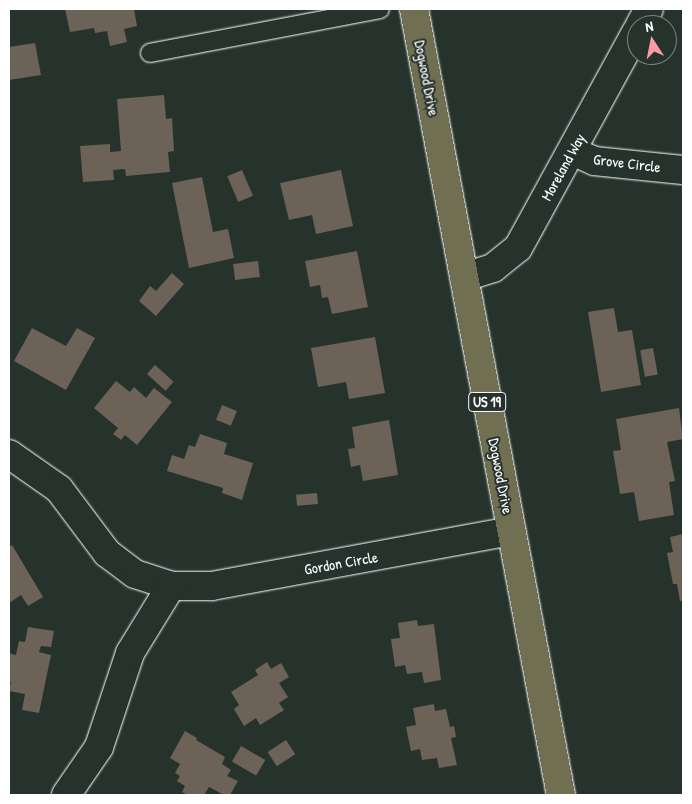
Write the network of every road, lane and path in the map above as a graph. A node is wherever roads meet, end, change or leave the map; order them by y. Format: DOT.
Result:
graph roads {
  1 [pos="380,9"];
  2 [pos="414,9"];
  3 [pos="627,49"];
  4 [pos="150,52"];
  5 [pos="572,151"];
  6 [pos="683,170"];
  7 [pos="464,277"];
  8 [pos="9,454"];
  9 [pos="511,531"];
  10 [pos="171,586"];
  11 [pos="66,795"];
  12 [pos="561,795"];
  1 -- 4 [label="lane"];
  2 -- 7 [label="main road, Dogwood Drive / US 19"];
  3 -- 5 [label="street, Moreland Way"];
  5 -- 6 [label="street, Grove Circle"];
  5 -- 7 [label="street, Moreland Way"];
  7 -- 9 [label="main road, Dogwood Drive / US 19"];
  8 -- 10 [label="street, Gordon Circle"];
  9 -- 10 [label="street, Gordon Circle"];
  9 -- 12 [label="main road, Dogwood Drive / US 19"];
  10 -- 11 [label="street"];
}
